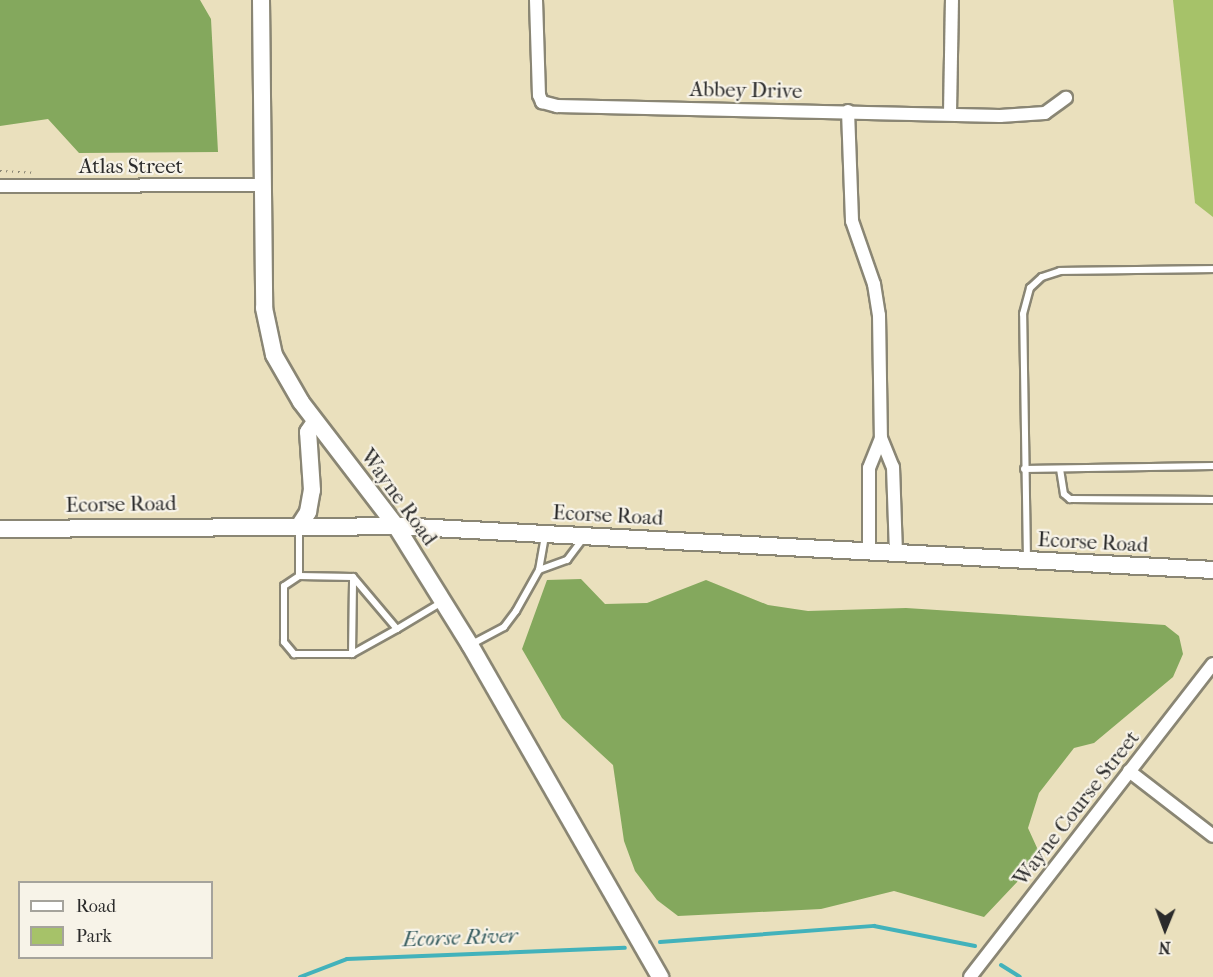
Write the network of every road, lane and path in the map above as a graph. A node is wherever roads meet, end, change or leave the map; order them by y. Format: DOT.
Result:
graph roads {
  1 [pos="261,0"];
  2 [pos="536,0"];
  3 [pos="952,0"];
  4 [pos="1066,98"];
  5 [pos="848,111"];
  6 [pos="950,112"];
  7 [pos="0,171"];
  8 [pos="40,173"];
  9 [pos="263,185"];
  10 [pos="0,186"];
  11 [pos="1213,269"];
  12 [pos="315,422"];
  13 [pos="881,438"];
  14 [pos="1213,466"];
  15 [pos="1024,469"];
  16 [pos="1060,469"];
  17 [pos="1213,500"];
  18 [pos="299,526"];
  19 [pos="396,526"];
  20 [pos="0,529"];
  21 [pos="545,534"];
  22 [pos="585,536"];
  23 [pos="869,550"];
  24 [pos="896,552"];
  25 [pos="1027,561"];
  26 [pos="539,570"];
  27 [pos="1213,570"];
  28 [pos="299,576"];
  29 [pos="353,577"];
  30 [pos="443,602"];
  31 [pos="397,629"];
  32 [pos="470,645"];
  33 [pos="352,654"];
  34 [pos="1213,664"];
  35 [pos="1129,771"];
  36 [pos="1213,836"];
  37 [pos="660,977"];
  38 [pos="970,977"];
  1 -- 9 [label="main road, Wayne Road"];
  2 -- 5 [label="street, Abbey Drive"];
  3 -- 6 [label="street"];
  4 -- 6 [label="street, Abbey Drive"];
  5 -- 6 [label="street, Abbey Drive"];
  5 -- 13 [label="street"];
  7 -- 8 [label="path"];
  9 -- 10 [label="street, Atlas Street"];
  9 -- 12 [label="main road, Wayne Road"];
  11 -- 15 [label="lane"];
  12 -- 18 [label="main road"];
  12 -- 19 [label="main road, Wayne Road"];
  13 -- 23 [label="street"];
  13 -- 24 [label="street"];
  14 -- 16 [label="lane"];
  15 -- 16 [label="lane"];
  15 -- 25 [label="lane"];
  16 -- 17 [label="lane"];
  18 -- 19 [label="main road, Ecorse Road"];
  18 -- 20 [label="main road, Ecorse Road"];
  18 -- 28 [label="lane"];
  19 -- 21 [label="main road, Ecorse Road"];
  19 -- 30 [label="main road, Wayne Road"];
  21 -- 22 [label="main road, Ecorse Road"];
  21 -- 26 [label="lane"];
  22 -- 23 [label="main road, Ecorse Road"];
  22 -- 26 [label="lane"];
  23 -- 24 [label="main road, Ecorse Road"];
  24 -- 25 [label="main road, Ecorse Road"];
  25 -- 27 [label="main road, Ecorse Road"];
  26 -- 32 [label="lane"];
  28 -- 29 [label="lane"];
  28 -- 33 [label="lane"];
  29 -- 31 [label="lane"];
  29 -- 33 [label="lane"];
  30 -- 31 [label="lane"];
  30 -- 32 [label="main road, Wayne Road"];
  31 -- 33 [label="lane"];
  32 -- 37 [label="main road, Wayne Road"];
  34 -- 35 [label="street, Wayne Course Street"];
  35 -- 36 [label="street"];
  35 -- 38 [label="street, Wayne Course Street"];
}
